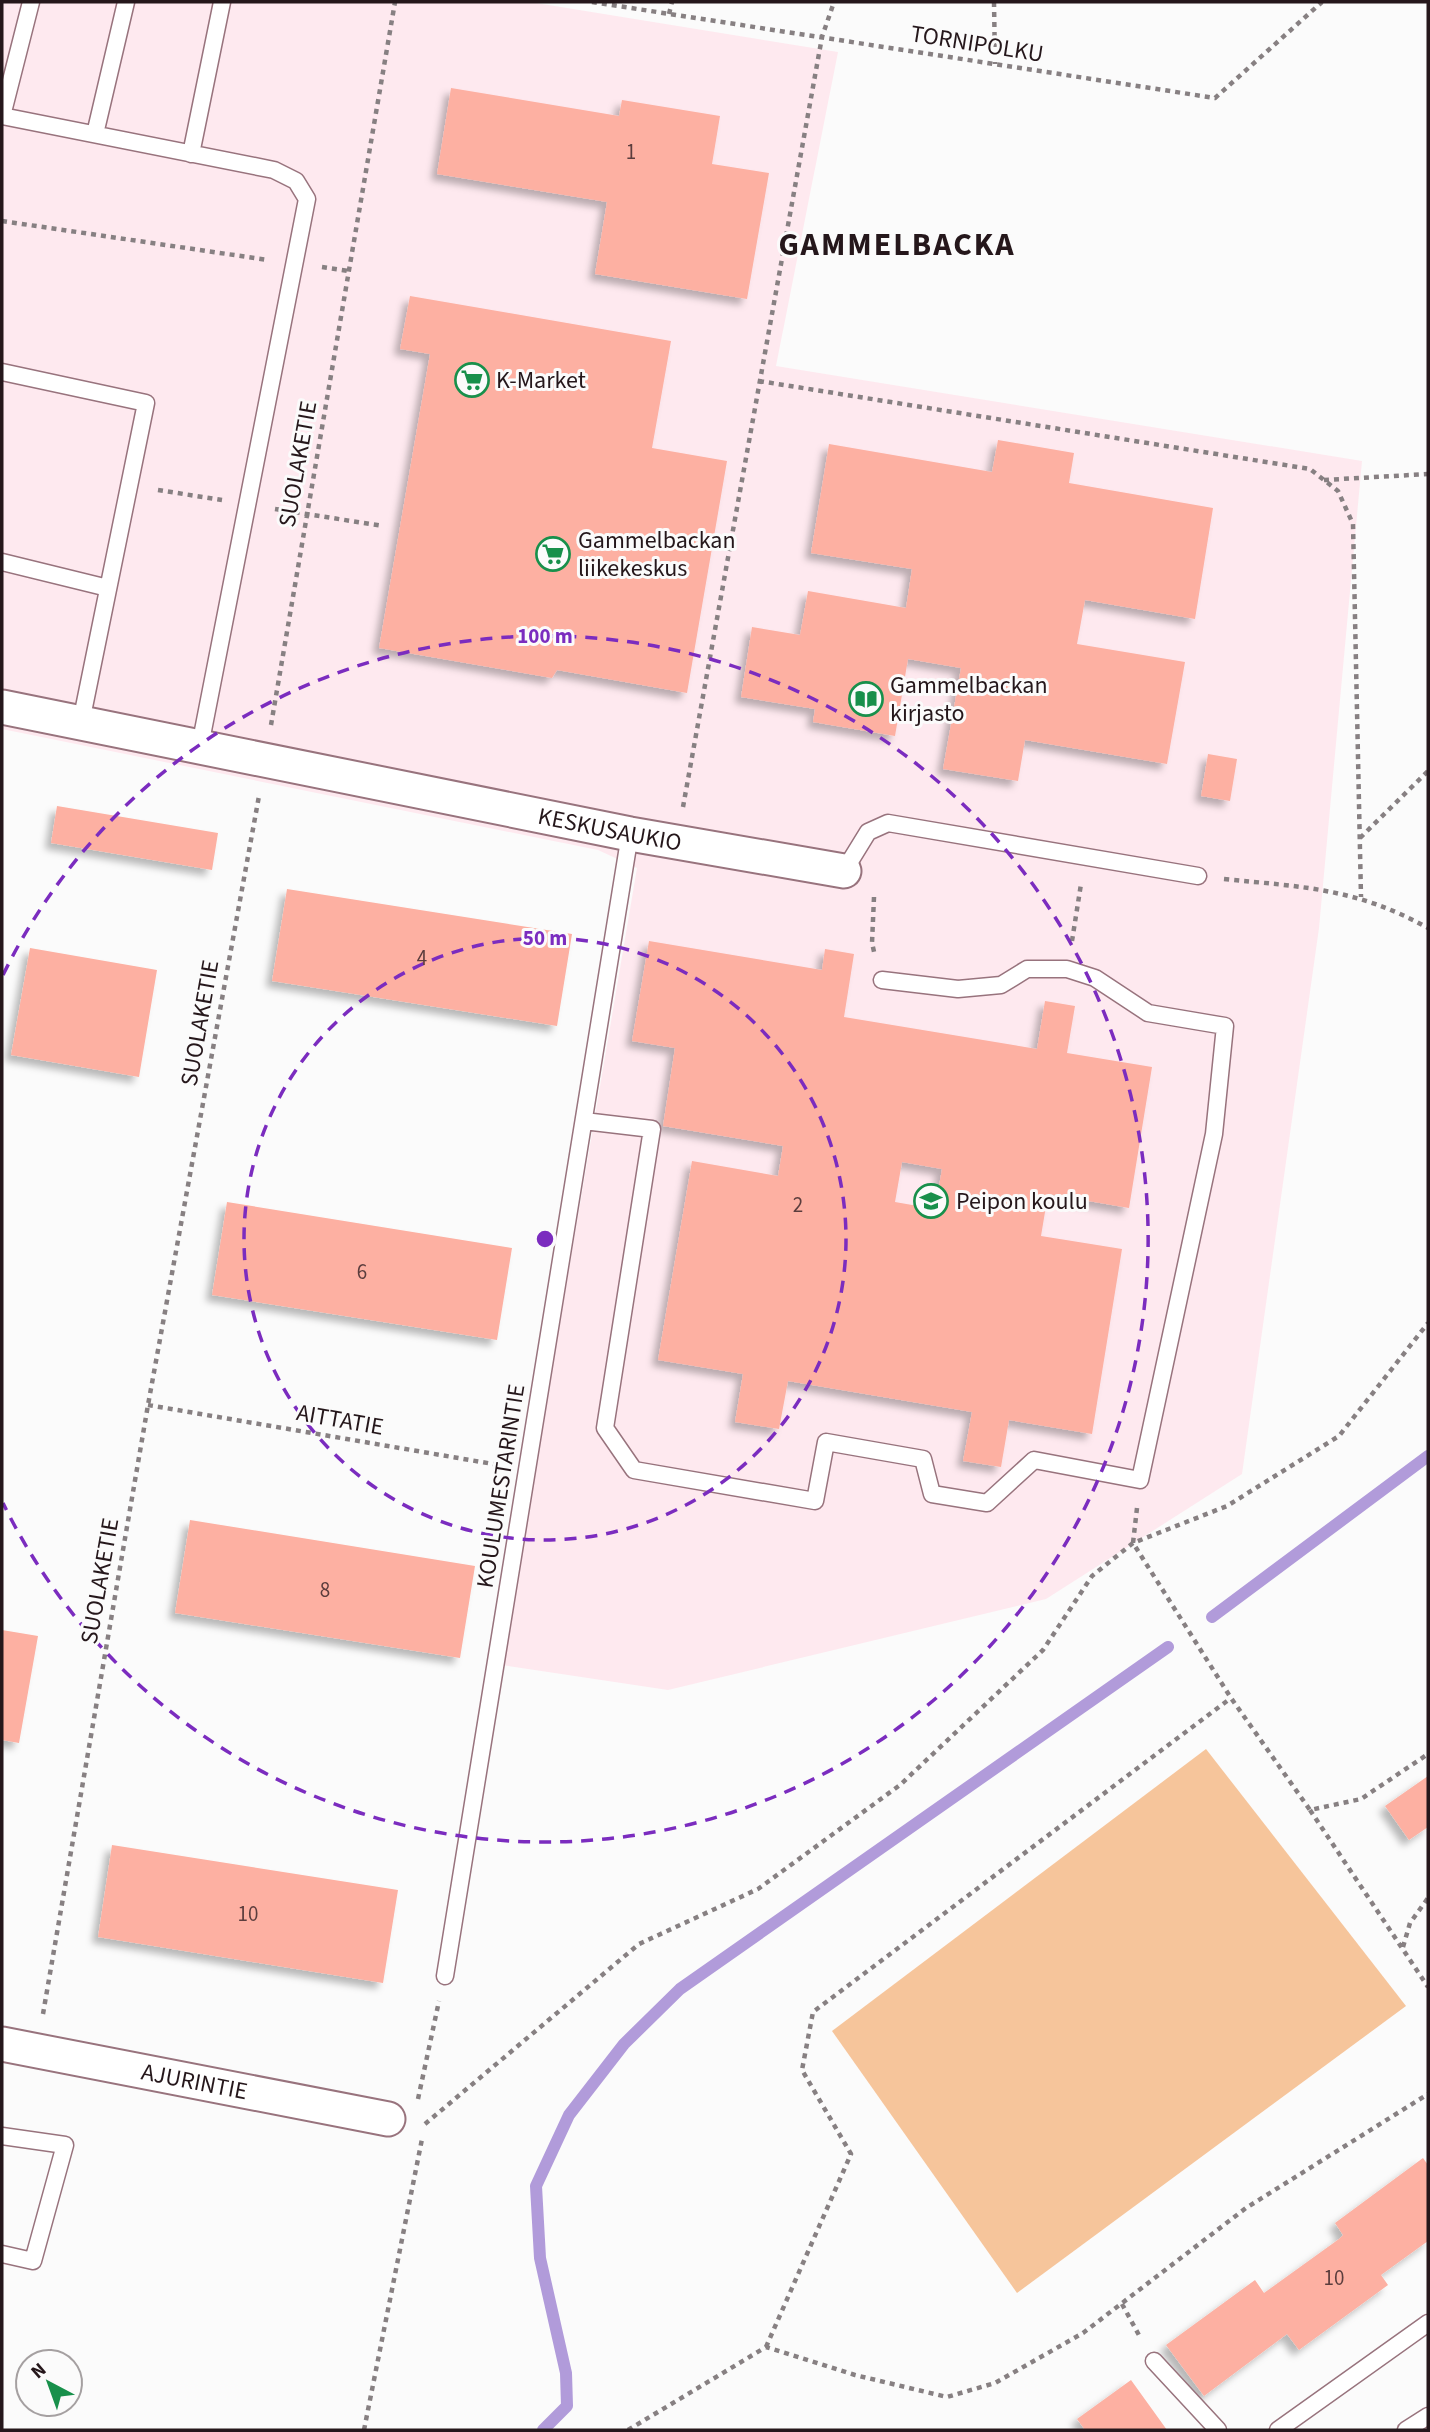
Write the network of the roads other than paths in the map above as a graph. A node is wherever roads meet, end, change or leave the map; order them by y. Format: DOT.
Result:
graph roads {
  1 [pos="31,2"];
  2 [pos="125,2"];
  3 [pos="222,2"];
  4 [pos="2,116"];
  5 [pos="95,134"];
  6 [pos="191,154"];
  7 [pos="2,372"];
  8 [pos="2,562"];
  9 [pos="108,588"];
  10 [pos="2,707"];
  11 [pos="81,722"];
  12 [pos="200,746"];
  13 [pos="630,834"];
  14 [pos="844,870"];
  15 [pos="1198,876"];
  16 [pos="882,980"];
  17 [pos="584,1122"];
  18 [pos="445,1976"];
  19 [pos="2,2045"];
  20 [pos="388,2119"];
  21 [pos="2,2136"];
  22 [pos="2,2254"];
  23 [pos="1428,2323"];
  24 [pos="1154,2361"];
  25 [pos="1428,2416"];
  26 [pos="1218,2430"];
  27 [pos="1278,2430"];
  28 [pos="1406,2430"];
  1 -- 4 [label="lane"];
  2 -- 5 [label="lane"];
  3 -- 6 [label="lane"];
  4 -- 5 [label="lane"];
  5 -- 6 [label="lane"];
  6 -- 12 [label="lane"];
  7 -- 9 [label="lane"];
  8 -- 9 [label="lane"];
  9 -- 11 [label="lane"];
  10 -- 11 [label="street, KESKUSAUKIO"];
  11 -- 12 [label="street, KESKUSAUKIO"];
  12 -- 13 [label="street, KESKUSAUKIO"];
  13 -- 14 [label="street, KESKUSAUKIO"];
  13 -- 17 [label="lane, KOULUMESTARINTIE"];
  14 -- 15 [label="lane, KESKUSAUKIO"];
  16 -- 17 [label="lane"];
  17 -- 18 [label="lane, KOULUMESTARINTIE"];
  19 -- 20 [label="street, AJURINTIE"];
  21 -- 22 [label="lane"];
  23 -- 27 [label="lane"];
  24 -- 26 [label="lane"];
  25 -- 28 [label="lane"];
}
